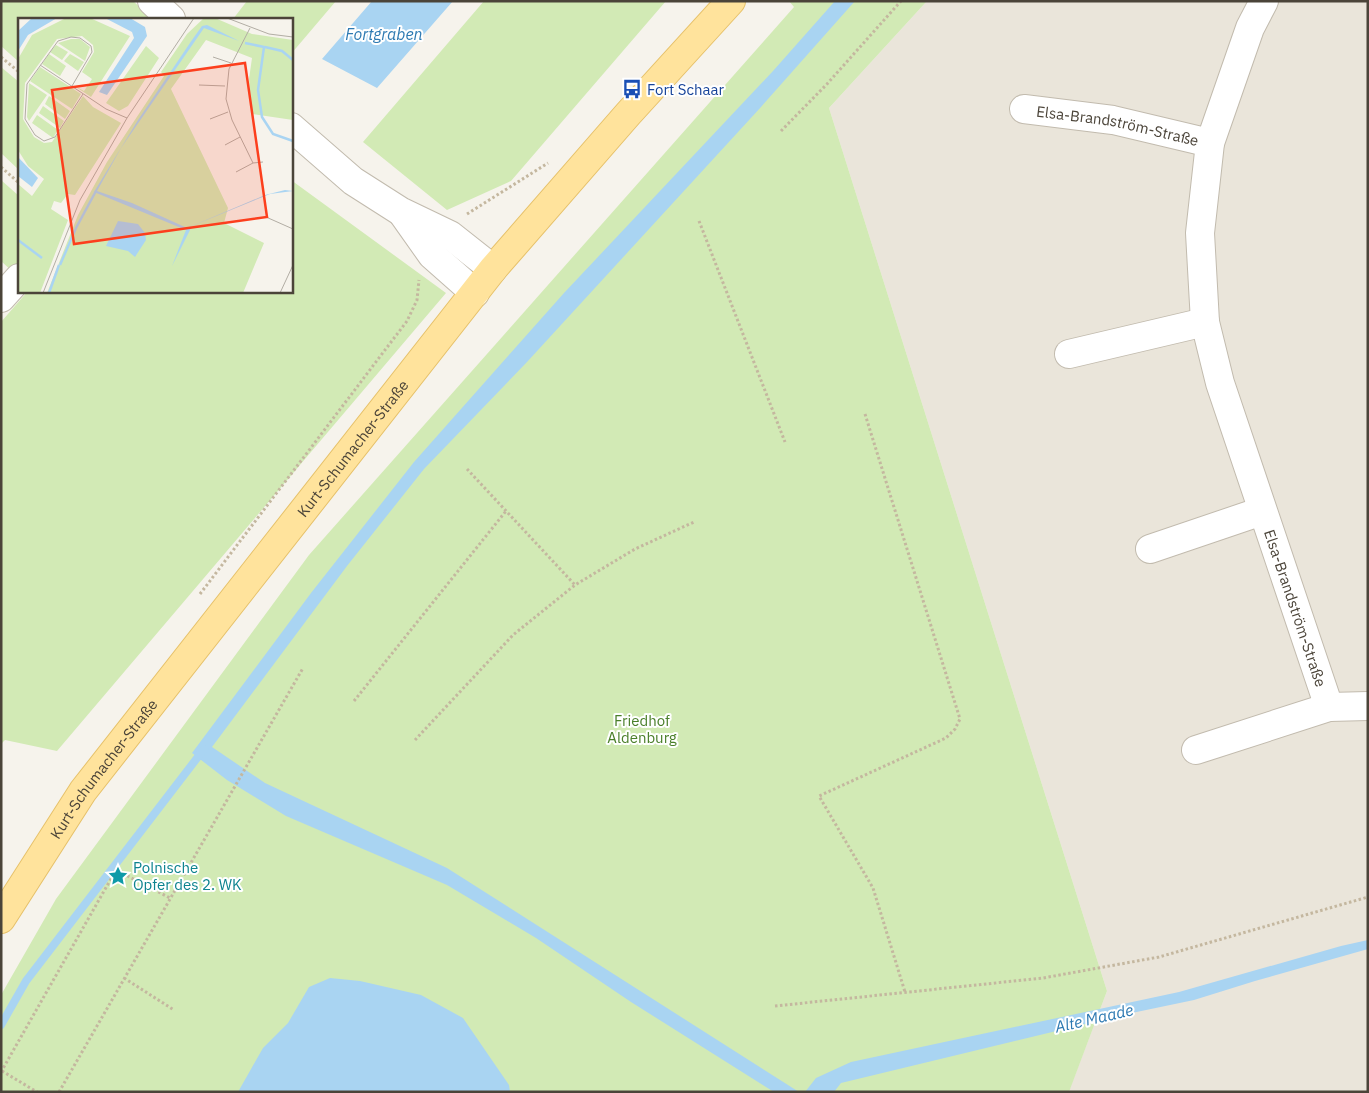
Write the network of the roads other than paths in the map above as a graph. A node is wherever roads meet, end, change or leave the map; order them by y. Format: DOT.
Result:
graph roads {
  1 [pos="152,1"];
  2 [pos="731,1"];
  3 [pos="1264,1"];
  4 [pos="170,18"];
  5 [pos="1024,109"];
  6 [pos="292,128"];
  7 [pos="1210,143"];
  8 [pos="400,211"];
  9 [pos="493,270"];
  10 [pos="18,279"];
  11 [pos="475,293"];
  12 [pos="1,298"];
  13 [pos="1205,322"];
  14 [pos="1069,354"];
  15 [pos="1262,511"];
  16 [pos="1150,549"];
  17 [pos="1368,706"];
  18 [pos="1329,707"];
  19 [pos="1196,750"];
  20 [pos="1,919"];
  1 -- 4 [label="street"];
  2 -- 9 [label="main road, Kurt-Schumacher-Straße"];
  3 -- 7 [label="street, Elsa-Brandström-Straße"];
  5 -- 7 [label="street, Elsa-Brandström-Straße"];
  6 -- 8 [label="street"];
  7 -- 13 [label="street, Elsa-Brandström-Straße"];
  8 -- 9 [label="street"];
  8 -- 11 [label="street"];
  9 -- 11 [label="main road, Kurt-Schumacher-Straße"];
  10 -- 12 [label="street"];
  11 -- 20 [label="main road, Kurt-Schumacher-Straße"];
  13 -- 14 [label="street"];
  13 -- 15 [label="street, Elsa-Brandström-Straße"];
  15 -- 16 [label="street, Elsa-Brandström-Straße"];
  15 -- 18 [label="street, Elsa-Brandström-Straße"];
  17 -- 18 [label="street, Elsa-Brandström-Straße"];
  18 -- 19 [label="street, Elsa-Brandström-Straße"];
}
